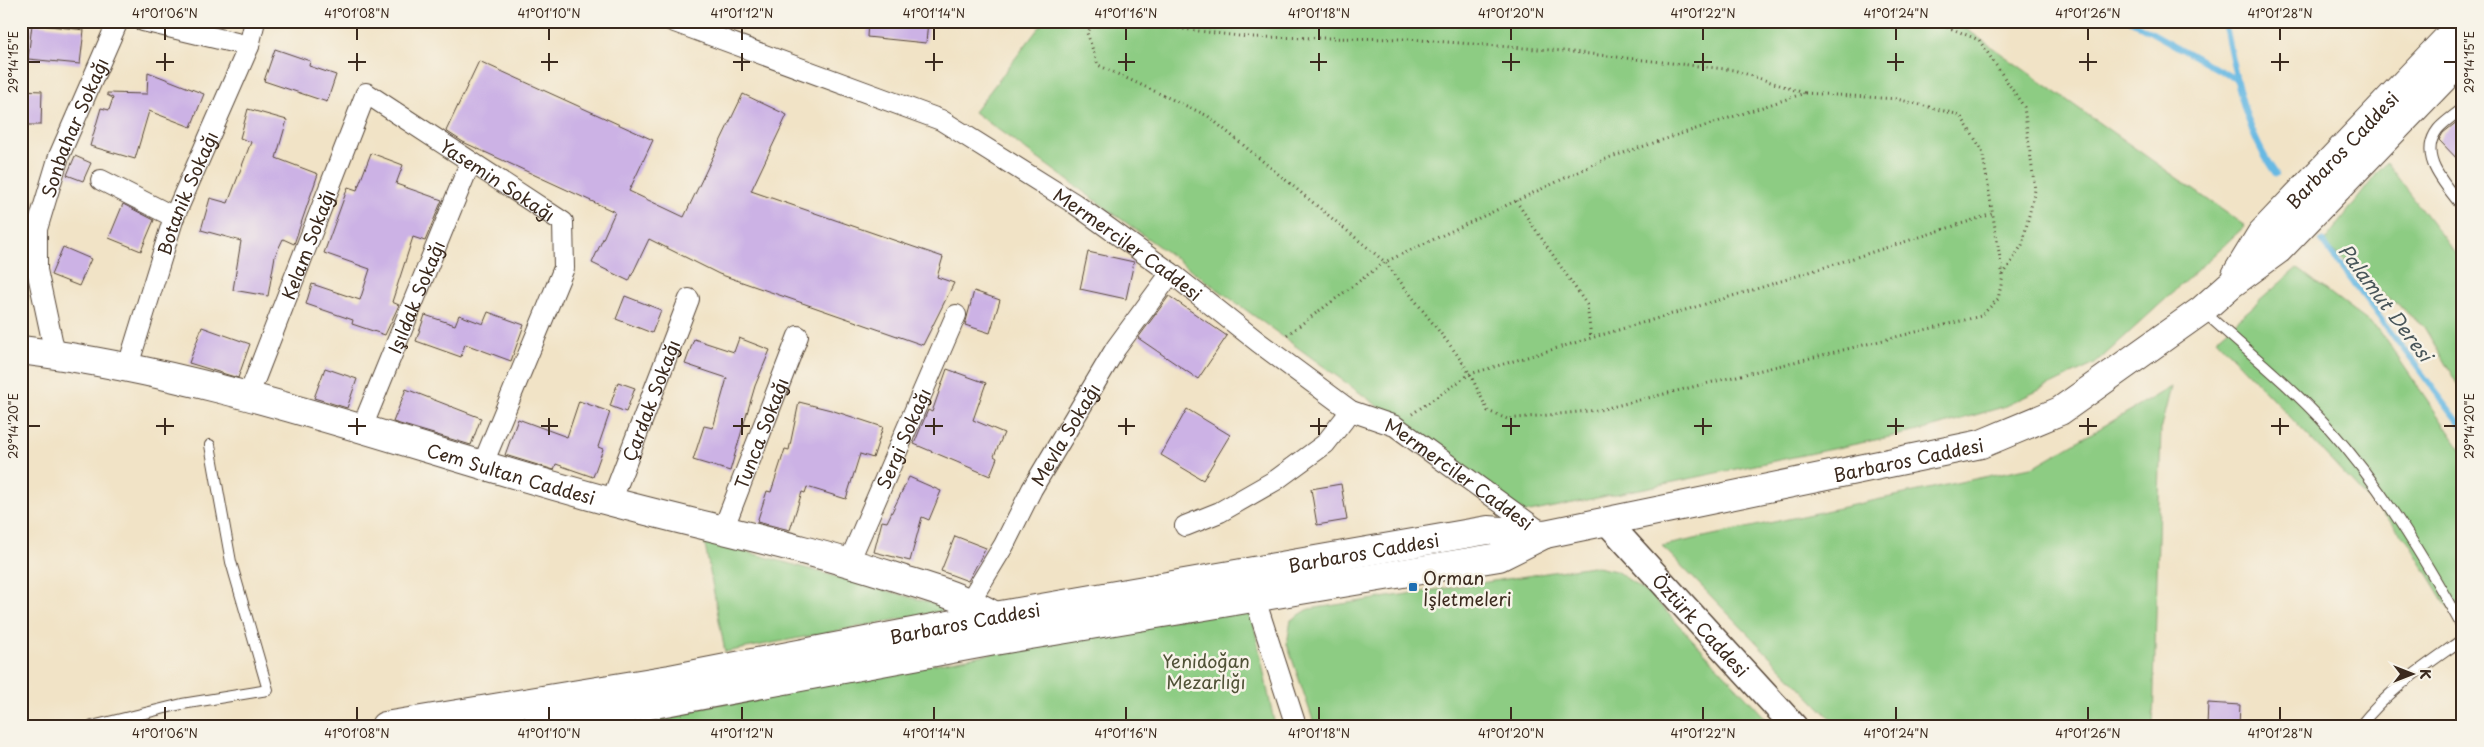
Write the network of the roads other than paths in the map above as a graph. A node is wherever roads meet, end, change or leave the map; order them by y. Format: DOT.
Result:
graph roads {
  1 [pos="118,21"];
  2 [pos="143,21"];
  3 [pos="255,21"];
  4 [pos="672,21"];
  5 [pos="2463,22"];
  6 [pos="249,46"];
  7 [pos="2463,58"];
  8 [pos="366,93"];
  9 [pos="2463,108"];
  10 [pos="470,163"];
  11 [pos="101,180"];
  12 [pos="2463,208"];
  13 [pos="174,217"];
  14 [pos="1171,273"];
  15 [pos="2230,285"];
  16 [pos="689,300"];
  17 [pos="2202,310"];
  18 [pos="956,315"];
  19 [pos="798,336"];
  20 [pos="21,350"];
  21 [pos="54,354"];
  22 [pos="127,369"];
  23 [pos="248,397"];
  24 [pos="1351,411"];
  25 [pos="360,430"];
  26 [pos="210,446"];
  27 [pos="482,466"];
  28 [pos="611,502"];
  29 [pos="1608,522"];
  30 [pos="1185,526"];
  31 [pos="723,530"];
  32 [pos="1545,534"];
  33 [pos="849,562"];
  34 [pos="1256,572"];
  35 [pos="1255,599"];
  36 [pos="970,601"];
  37 [pos="998,628"];
  38 [pos="2463,628"];
  39 [pos="2463,639"];
  40 [pos="92,726"];
  41 [pos="385,726"];
  42 [pos="536,726"];
  43 [pos="1296,726"];
  44 [pos="1794,726"];
  45 [pos="2360,726"];
  1 -- 21 [label="street, Sonbahar Sokağı"];
  2 -- 6 [label="street"];
  3 -- 6 [label="street, Botanik Sokağı"];
  4 -- 14 [label="street, Mermerciler Caddesi"];
  5 -- 15 [label="main road, Barbaros Caddesi"];
  6 -- 13 [label="street, Botanik Sokağı"];
  7 -- 15 [label="main road, Barbaros Caddesi"];
  8 -- 10 [label="street, Yasemin Sokağı"];
  8 -- 23 [label="street, Kelam Sokağı"];
  9 -- 12 [label="lane"];
  10 -- 25 [label="street, Işıldak Sokağı"];
  10 -- 27 [label="street, Yasemin Sokağı"];
  11 -- 13 [label="street"];
  13 -- 22 [label="street, Botanik Sokağı"];
  14 -- 24 [label="street, Mermerciler Caddesi"];
  14 -- 36 [label="street, Mevla Sokağı"];
  15 -- 17 [label="main road, Barbaros Caddesi"];
  16 -- 28 [label="street, Çardak Sokağı"];
  17 -- 29 [label="main road, Barbaros Caddesi"];
  17 -- 38 [label="lane"];
  18 -- 33 [label="street, Sergi Sokağı"];
  19 -- 31 [label="street, Tunca Sokağı"];
  20 -- 21 [label="main road, Cem Sultan Caddesi"];
  21 -- 22 [label="main road, Cem Sultan Caddesi"];
  22 -- 23 [label="main road, Cem Sultan Caddesi"];
  23 -- 25 [label="main road, Cem Sultan Caddesi"];
  24 -- 30 [label="street"];
  24 -- 32 [label="street, Mermerciler Caddesi"];
  25 -- 27 [label="main road, Cem Sultan Caddesi"];
  26 -- 40 [label="lane"];
  27 -- 28 [label="main road, Cem Sultan Caddesi"];
  28 -- 31 [label="main road, Cem Sultan Caddesi"];
  29 -- 32 [label="main road, Barbaros Caddesi"];
  29 -- 44 [label="street, Öztürk Caddesi"];
  31 -- 33 [label="main road, Cem Sultan Caddesi"];
  32 -- 34 [label="main road, Barbaros Caddesi"];
  32 -- 35 [label="main road, Barbaros Caddesi"];
  33 -- 36 [label="main road, Cem Sultan Caddesi"];
  34 -- 35 [label="main road"];
  34 -- 37 [label="main road, Barbaros Caddesi"];
  35 -- 37 [label="main road, Barbaros Caddesi"];
  35 -- 43 [label="street"];
  36 -- 37 [label="main road, Cem Sultan Caddesi"];
  37 -- 41 [label="main road, Barbaros Caddesi"];
  37 -- 42 [label="main road, Barbaros Caddesi"];
  39 -- 45 [label="lane"];
}
